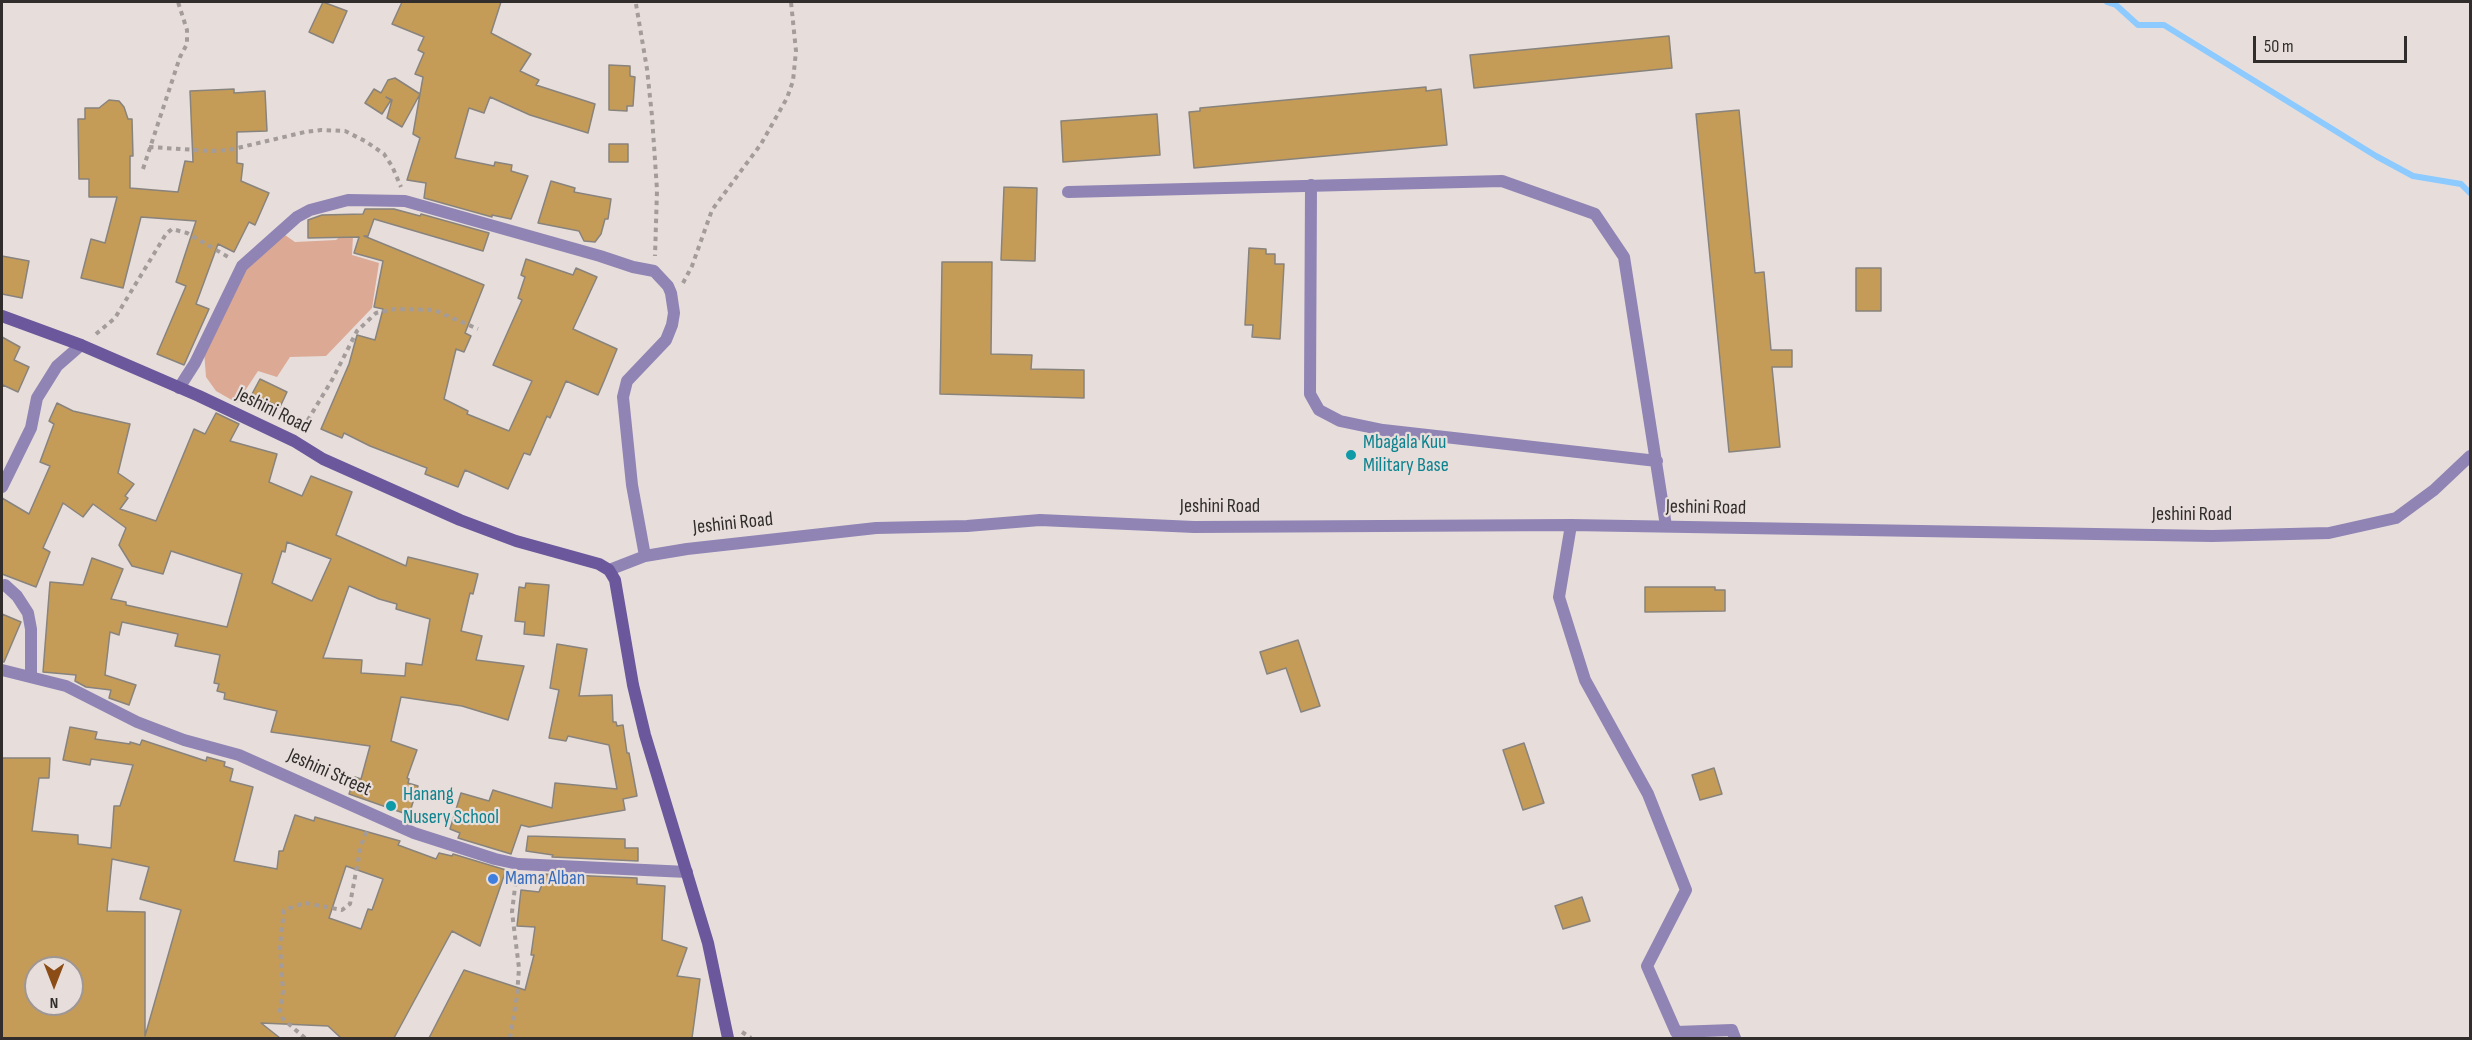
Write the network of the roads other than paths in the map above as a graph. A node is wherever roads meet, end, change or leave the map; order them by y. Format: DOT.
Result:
graph roads {
  1 [pos="1311,185"];
  2 [pos="1068,192"];
  3 [pos="2,316"];
  4 [pos="81,345"];
  5 [pos="179,388"];
  6 [pos="2470,456"];
  7 [pos="1657,461"];
  8 [pos="2,487"];
  9 [pos="1571,525"];
  10 [pos="1666,526"];
  11 [pos="645,556"];
  12 [pos="609,570"];
  13 [pos="5,585"];
  14 [pos="2,670"];
  15 [pos="31,675"];
  16 [pos="687,872"];
  17 [pos="728,1038"];
  18 [pos="1735,1038"];
  1 -- 2 [label="street"];
  1 -- 7 [label="street"];
  1 -- 7 [label="street"];
  3 -- 4 [label="street, Jeshini Road"];
  4 -- 5 [label="street, Jeshini Road"];
  4 -- 8 [label="street"];
  5 -- 11 [label="street"];
  5 -- 12 [label="street, Jeshini Road"];
  6 -- 10 [label="street, Jeshini Road"];
  7 -- 10 [label="street"];
  9 -- 10 [label="street, Jeshini Road"];
  9 -- 11 [label="street, Jeshini Road"];
  9 -- 18 [label="street"];
  11 -- 12 [label="street, Jeshini Road"];
  12 -- 16 [label="street"];
  13 -- 15 [label="street"];
  14 -- 15 [label="street, Jeshini Street"];
  15 -- 16 [label="street, Jeshini Street"];
  16 -- 17 [label="street"];
}
